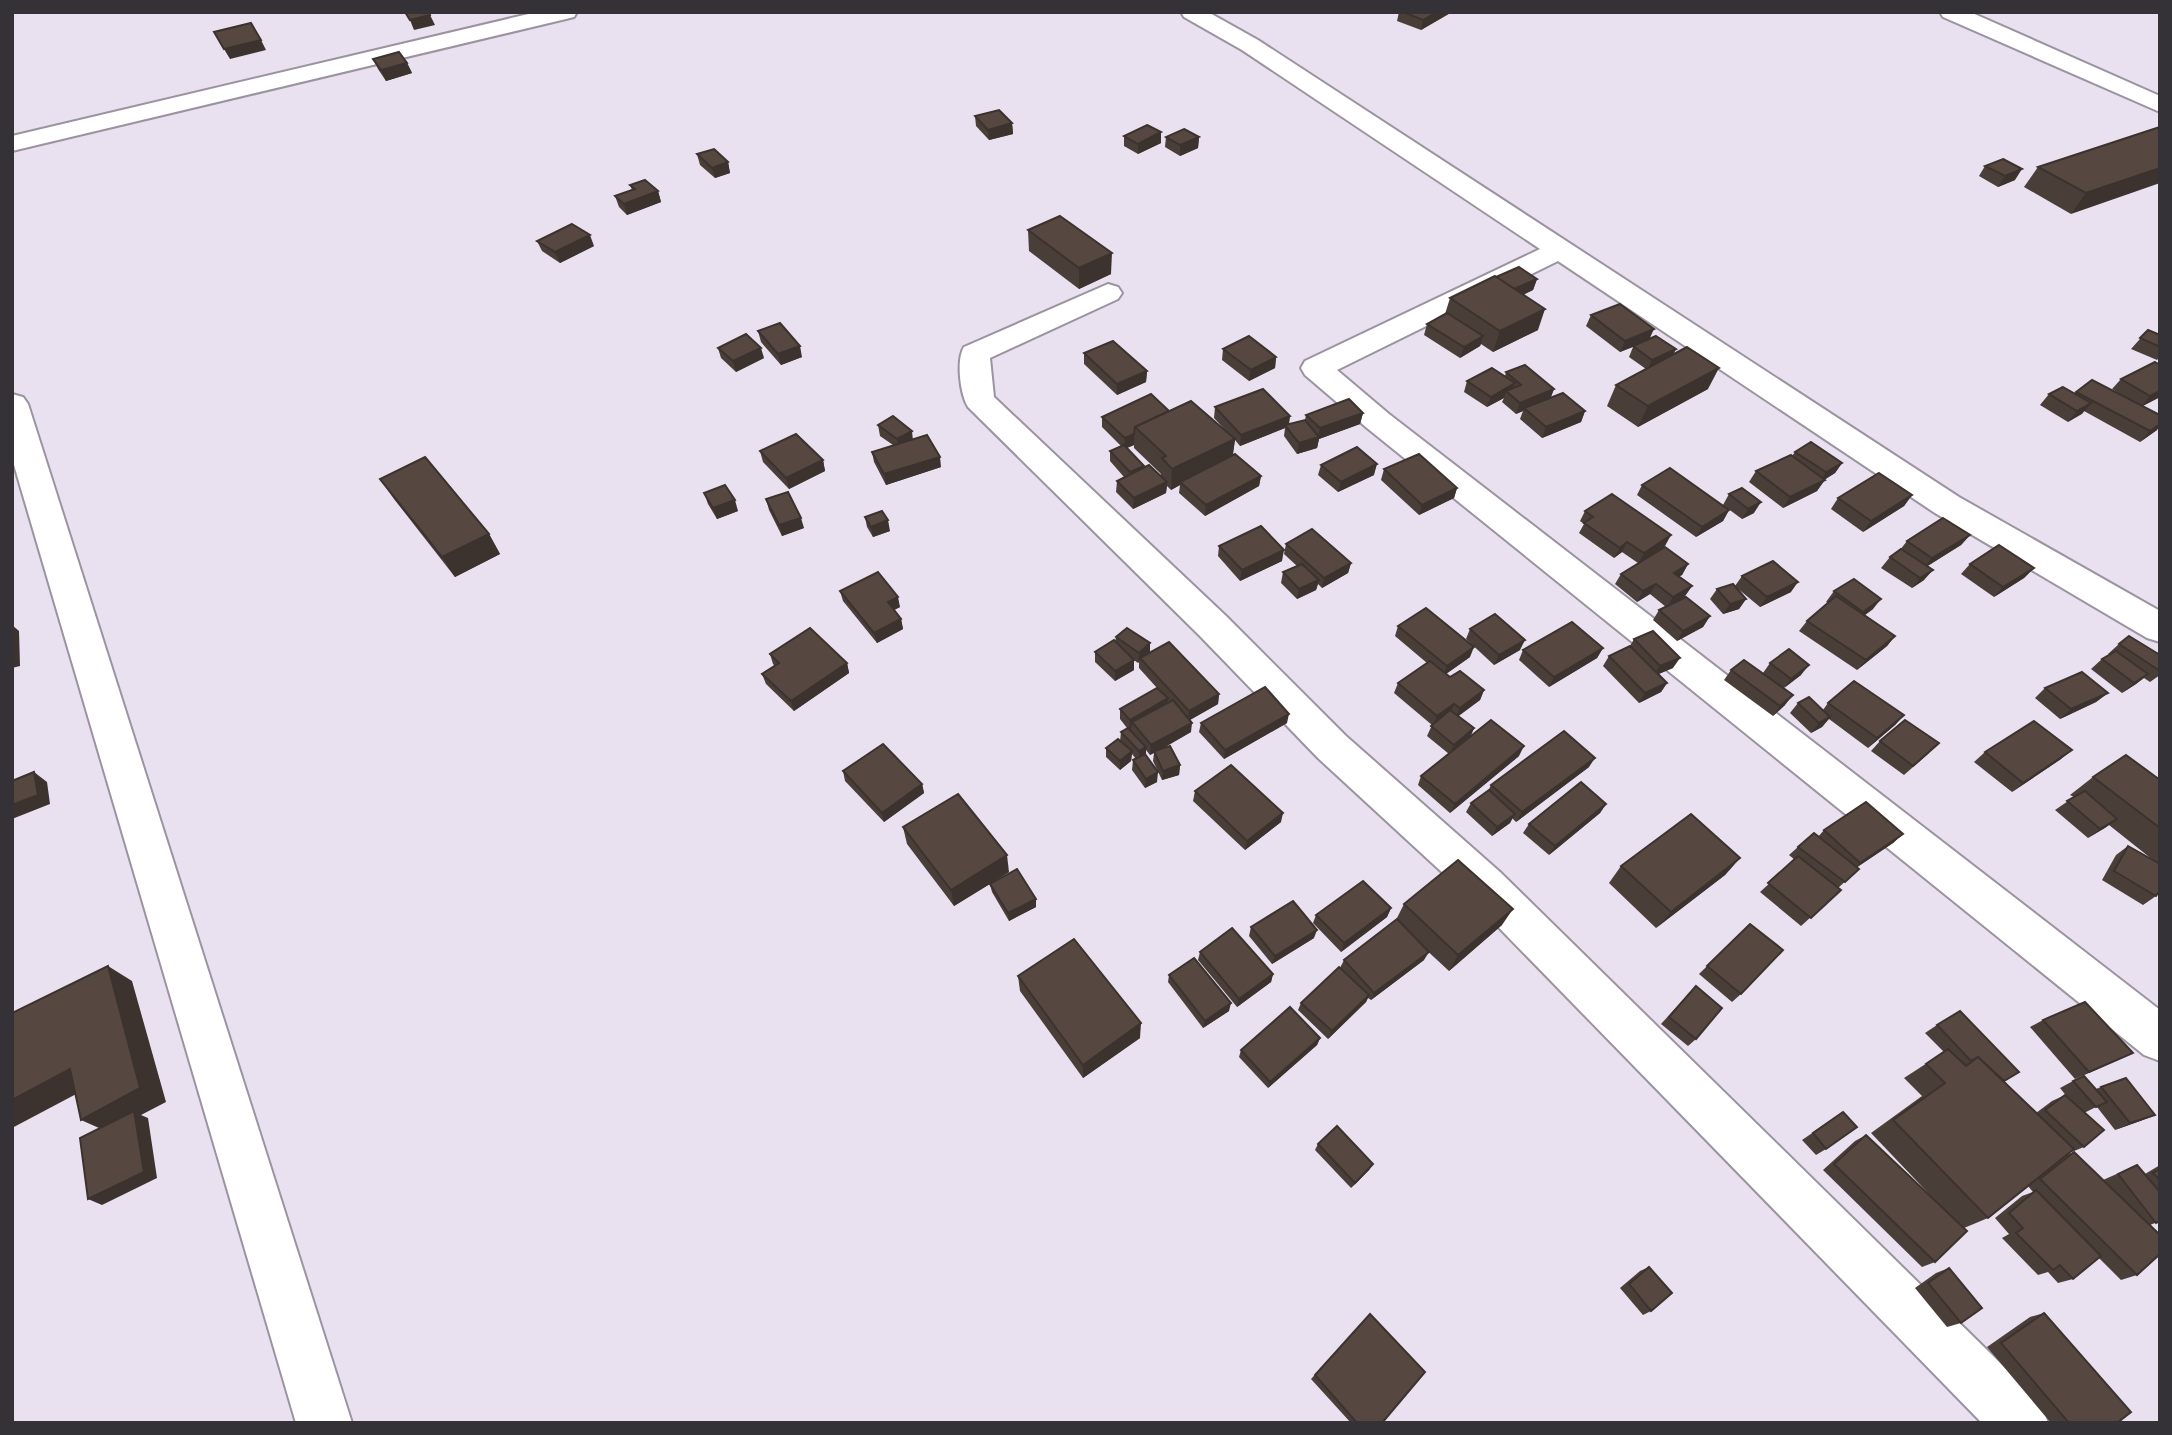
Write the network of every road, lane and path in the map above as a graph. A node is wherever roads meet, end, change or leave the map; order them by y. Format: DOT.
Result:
graph roads {
  1 [pos="566,12"];
  2 [pos="1192,12"];
  3 [pos="1951,12"];
  4 [pos="2160,105"];
  5 [pos="12,144"];
  6 [pos="1562,249"];
  7 [pos="1108,293"];
  8 [pos="12,404"];
  9 [pos="2160,628"];
  10 [pos="2160,1039"];
  11 [pos="324,1423"];
  12 [pos="2021,1423"];
  1 -- 5 [label="street"];
  2 -- 6 [label="street"];
  3 -- 4 [label="street"];
  6 -- 9 [label="street"];
  6 -- 10 [label="street"];
  7 -- 12 [label="street"];
  8 -- 11 [label="street"];
}
